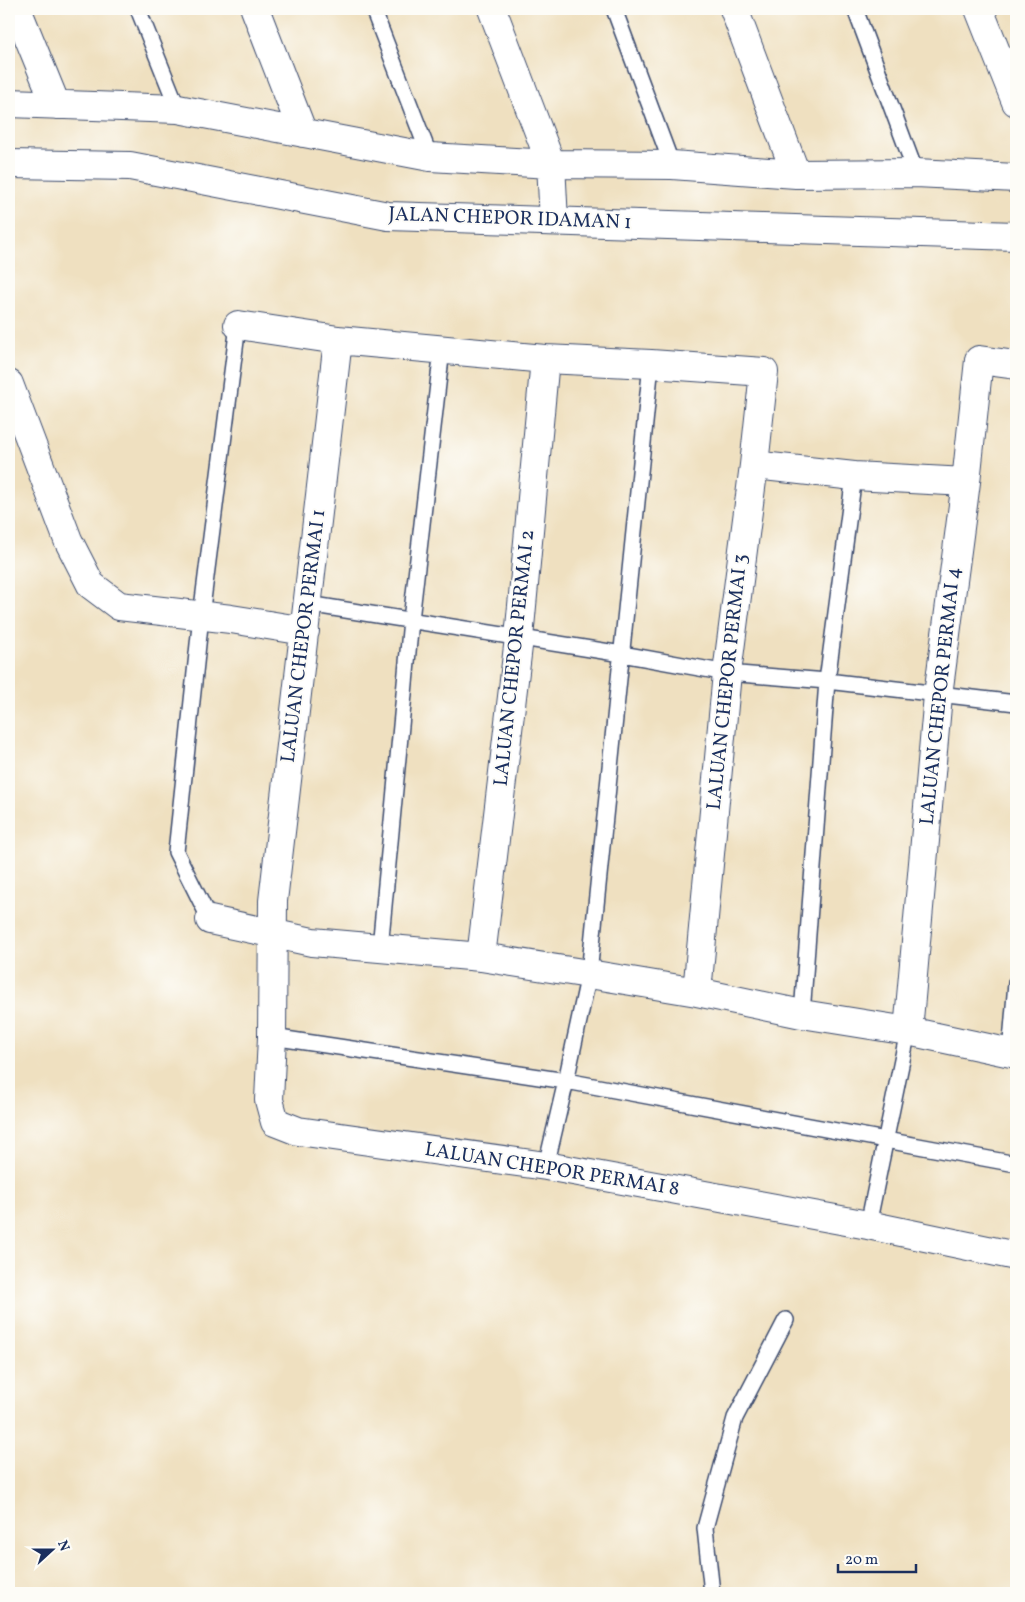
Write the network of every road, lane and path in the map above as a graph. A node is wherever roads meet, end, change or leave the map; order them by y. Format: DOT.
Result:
graph roads {
  1 [pos="17,9"];
  2 [pos="138,9"];
  3 [pos="255,9"];
  4 [pos="374,9"];
  5 [pos="492,9"];
  6 [pos="614,9"];
  7 [pos="734,9"];
  8 [pos="856,9"];
  9 [pos="979,9"];
  10 [pos="1016,102"];
  11 [pos="9,103"];
  12 [pos="56,105"];
  13 [pos="178,109"];
  14 [pos="302,132"];
  15 [pos="430,157"];
  16 [pos="9,164"];
  17 [pos="552,164"];
  18 [pos="672,165"];
  19 [pos="916,173"];
  20 [pos="796,174"];
  21 [pos="1016,178"];
  22 [pos="554,221"];
  23 [pos="1016,236"];
  24 [pos="238,325"];
  25 [pos="338,340"];
  26 [pos="442,349"];
  27 [pos="546,359"];
  28 [pos="651,364"];
  29 [pos="1016,365"];
  30 [pos="9,384"];
  31 [pos="754,465"];
  32 [pos="854,476"];
  33 [pos="966,482"];
  34 [pos="308,604"];
  35 [pos="201,616"];
  36 [pos="411,620"];
  37 [pos="305,631"];
  38 [pos="519,638"];
  39 [pos="622,654"];
  40 [pos="727,673"];
  41 [pos="827,681"];
  42 [pos="938,695"];
  43 [pos="1016,703"];
  44 [pos="210,920"];
  45 [pos="274,932"];
  46 [pos="380,948"];
  47 [pos="481,957"];
  48 [pos="589,974"];
  49 [pos="1016,983"];
  50 [pos="696,992"];
  51 [pos="802,1014"];
  52 [pos="908,1031"];
  53 [pos="272,1038"];
  54 [pos="1013,1053"];
  55 [pos="566,1081"];
  56 [pos="885,1140"];
  57 [pos="1016,1164"];
  58 [pos="546,1166"];
  59 [pos="868,1225"];
  60 [pos="1016,1256"];
  61 [pos="786,1320"];
  62 [pos="712,1593"];
  1 -- 12 [label="street"];
  2 -- 13 [label="lane"];
  3 -- 14 [label="street"];
  4 -- 15 [label="lane"];
  5 -- 17 [label="street"];
  6 -- 18 [label="lane"];
  7 -- 20 [label="street"];
  8 -- 19 [label="lane"];
  9 -- 10 [label="street"];
  11 -- 12 [label="street"];
  12 -- 13 [label="street"];
  13 -- 14 [label="street"];
  14 -- 15 [label="street"];
  15 -- 17 [label="street"];
  16 -- 22 [label="street, JALAN CHEPOR IDAMAN 1"];
  17 -- 18 [label="street"];
  17 -- 22 [label="street"];
  18 -- 20 [label="street"];
  19 -- 20 [label="street"];
  19 -- 21 [label="street"];
  22 -- 23 [label="street, JALAN CHEPOR IDAMAN 1"];
  24 -- 25 [label="street"];
  24 -- 35 [label="lane"];
  25 -- 26 [label="street"];
  25 -- 34 [label="street, LALUAN CHEPOR PERMAI 1"];
  26 -- 27 [label="street"];
  26 -- 36 [label="lane"];
  27 -- 28 [label="street"];
  27 -- 38 [label="street, LALUAN CHEPOR PERMAI 2"];
  28 -- 31 [label="street, LALUAN CHEPOR PERMAI 3"];
  28 -- 39 [label="lane"];
  29 -- 33 [label="street, LALUAN CHEPOR PERMAI 4"];
  30 -- 35 [label="street"];
  31 -- 32 [label="street"];
  31 -- 40 [label="street, LALUAN CHEPOR PERMAI 3"];
  32 -- 33 [label="street"];
  32 -- 41 [label="lane"];
  33 -- 42 [label="street, LALUAN CHEPOR PERMAI 4"];
  34 -- 36 [label="lane"];
  34 -- 37 [label="street, LALUAN CHEPOR PERMAI 1"];
  35 -- 37 [label="street"];
  35 -- 44 [label="lane"];
  36 -- 38 [label="lane"];
  36 -- 46 [label="lane"];
  37 -- 45 [label="street, LALUAN CHEPOR PERMAI 1"];
  38 -- 39 [label="lane"];
  38 -- 47 [label="street, LALUAN CHEPOR PERMAI 2"];
  39 -- 40 [label="lane"];
  39 -- 48 [label="lane"];
  40 -- 41 [label="lane"];
  40 -- 50 [label="street, LALUAN CHEPOR PERMAI 3"];
  41 -- 42 [label="lane"];
  41 -- 51 [label="lane"];
  42 -- 43 [label="lane"];
  42 -- 52 [label="street, LALUAN CHEPOR PERMAI 4"];
  44 -- 45 [label="street"];
  45 -- 46 [label="street"];
  45 -- 53 [label="street, LALUAN CHEPOR PERMAI 8"];
  46 -- 47 [label="street"];
  47 -- 48 [label="street"];
  48 -- 50 [label="street"];
  48 -- 55 [label="lane"];
  49 -- 54 [label="lane"];
  50 -- 51 [label="street"];
  51 -- 52 [label="street"];
  52 -- 54 [label="street"];
  52 -- 56 [label="lane"];
  53 -- 55 [label="lane"];
  53 -- 58 [label="street, LALUAN CHEPOR PERMAI 8"];
  55 -- 56 [label="lane"];
  55 -- 58 [label="lane"];
  56 -- 57 [label="lane"];
  56 -- 59 [label="lane"];
  58 -- 59 [label="street, LALUAN CHEPOR PERMAI 8"];
  59 -- 60 [label="street, LALUAN CHEPOR PERMAI 8"];
  61 -- 62 [label="lane"];
}
